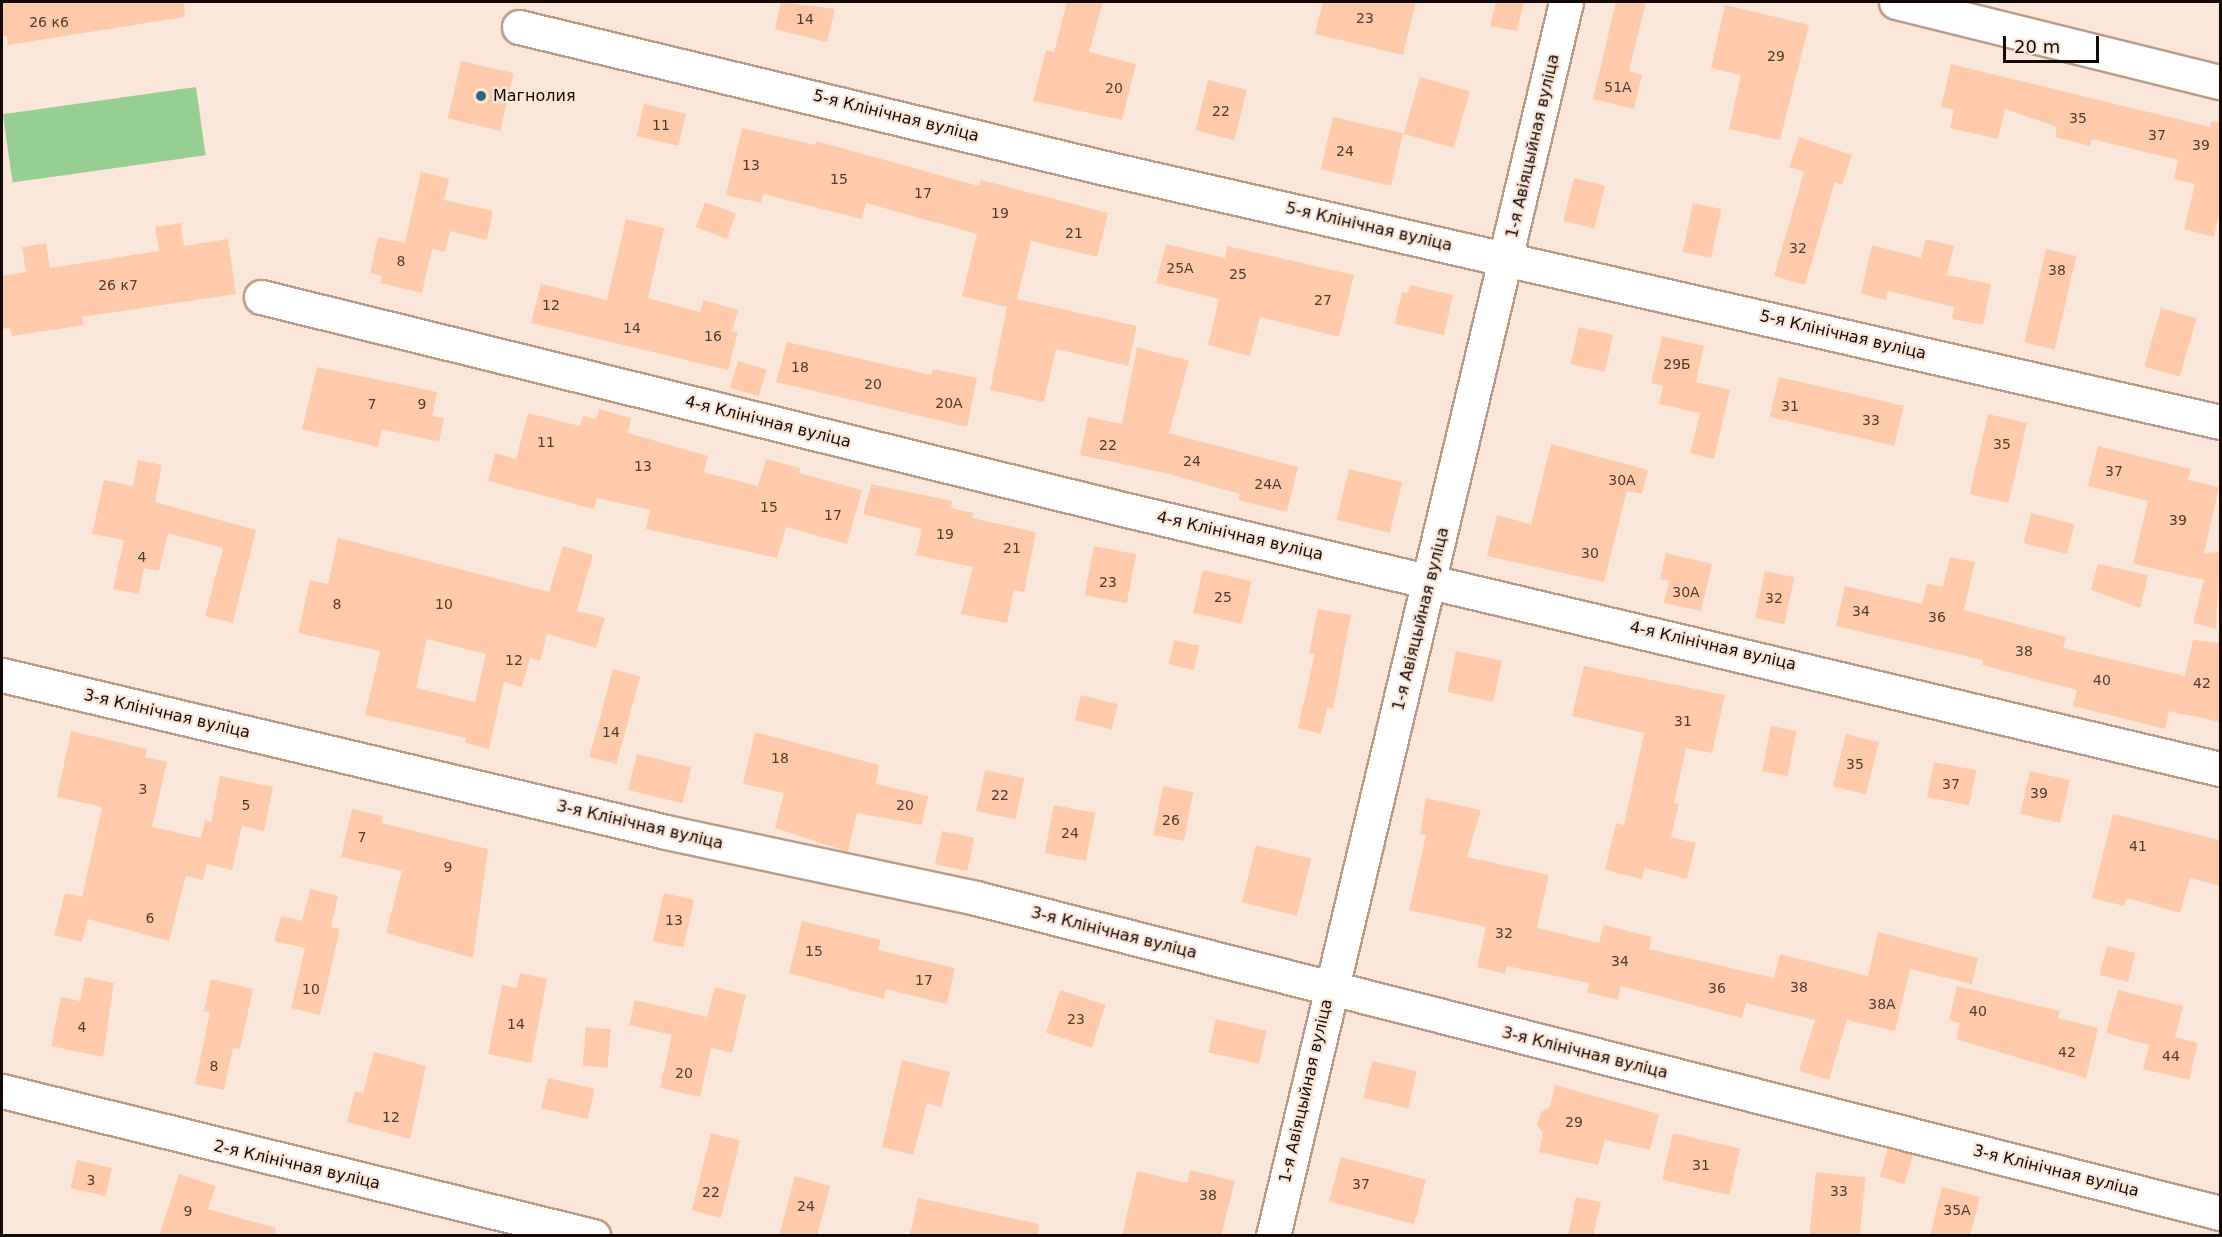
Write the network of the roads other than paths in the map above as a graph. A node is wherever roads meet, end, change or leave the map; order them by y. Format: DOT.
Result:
graph roads {
  1 [pos="1566,2"];
  2 [pos="1896,2"];
  3 [pos="519,27"];
  4 [pos="2220,82"];
  5 [pos="1508,258"];
  6 [pos="261,297"];
  7 [pos="2220,422"];
  8 [pos="1431,580"];
  9 [pos="2,675"];
  10 [pos="2220,769"];
  11 [pos="1330,989"];
  12 [pos="2,1091"];
  13 [pos="2220,1213"];
  14 [pos="593,1236"];
  15 [pos="1273,1236"];
  1 -- 5 [label="street, 1-я Авіяцыйная вуліца"];
  2 -- 4 [label="street"];
  3 -- 5 [label="street, 5-я Клінічная вуліца"];
  5 -- 7 [label="street, 5-я Клінічная вуліца"];
  5 -- 8 [label="street, 1-я Авіяцыйная вуліца"];
  6 -- 8 [label="street, 4-я Клінічная вуліца"];
  8 -- 10 [label="street, 4-я Клінічная вуліца"];
  8 -- 11 [label="street, 1-я Авіяцыйная вуліца"];
  9 -- 11 [label="street, 3-я Клінічная вуліца"];
  11 -- 13 [label="street, 3-я Клінічная вуліца"];
  11 -- 15 [label="street, 1-я Авіяцыйная вуліца"];
  12 -- 14 [label="street, 2-я Клінічная вуліца"];
}
